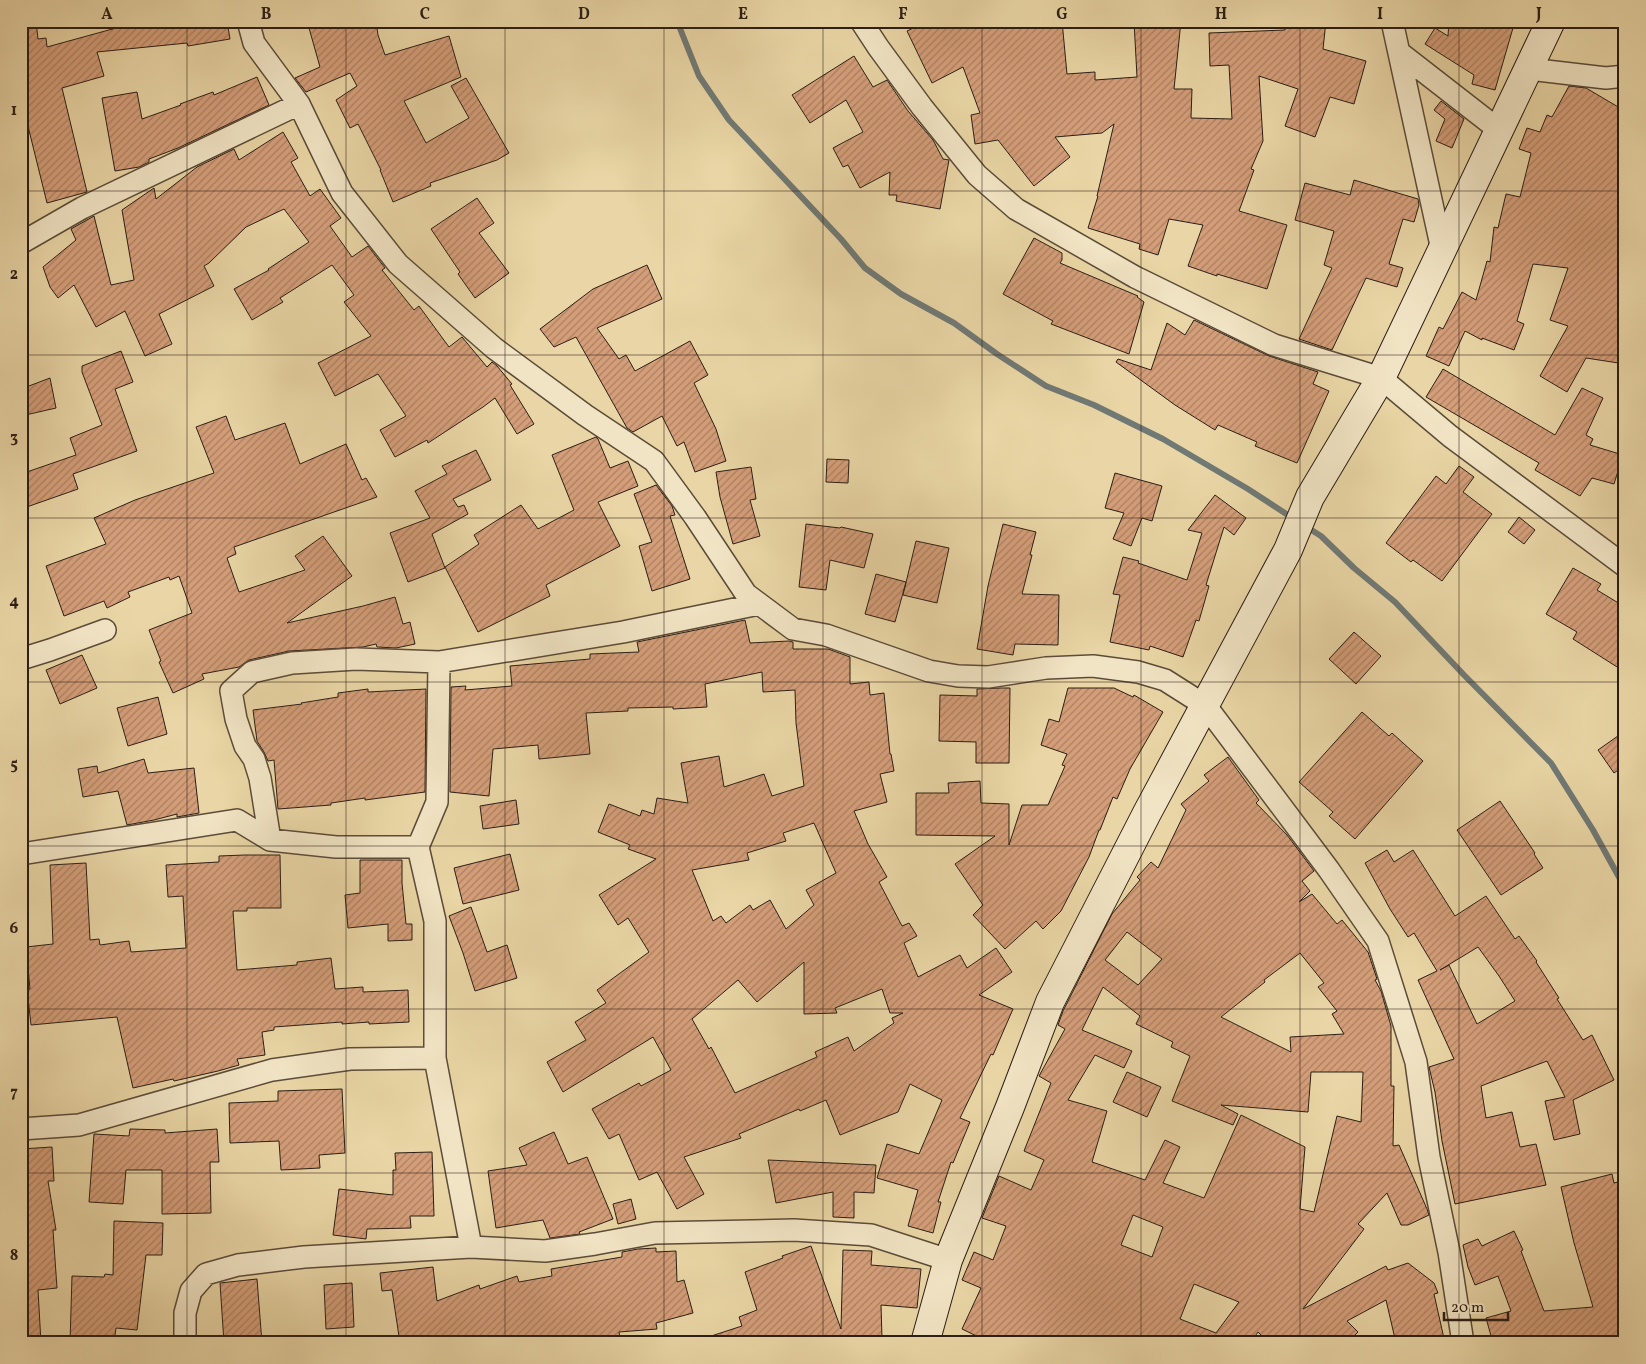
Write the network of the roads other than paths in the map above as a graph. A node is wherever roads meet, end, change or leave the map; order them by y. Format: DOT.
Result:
graph roads {
  1 [pos="248,21"];
  2 [pos="861,21"];
  3 [pos="1392,21"];
  4 [pos="1551,21"];
  5 [pos="1400,53"];
  6 [pos="1529,69"];
  7 [pos="1625,76"];
  8 [pos="299,104"];
  9 [pos="1499,130"];
  10 [pos="21,243"];
  11 [pos="1442,250"];
  12 [pos="1381,378"];
  13 [pos="1625,566"];
  14 [pos="759,604"];
  15 [pos="106,630"];
  16 [pos="21,659"];
  17 [pos="438,662"];
  18 [pos="1206,706"];
  19 [pos="270,840"];
  20 [pos="418,847"];
  21 [pos="21,854"];
  22 [pos="435,1058"];
  23 [pos="21,1129"];
  24 [pos="471,1247"];
  25 [pos="948,1260"];
  26 [pos="185,1343"];
  27 [pos="925,1343"];
  28 [pos="1463,1343"];
  1 -- 8 [label="street"];
  2 -- 12 [label="street"];
  3 -- 5 [label="street"];
  4 -- 6 [label="main road"];
  5 -- 9 [label="street"];
  5 -- 11 [label="street"];
  6 -- 7 [label="street"];
  6 -- 9 [label="main road"];
  8 -- 10 [label="street"];
  8 -- 14 [label="street"];
  9 -- 11 [label="main road"];
  11 -- 12 [label="main road"];
  12 -- 13 [label="street"];
  12 -- 18 [label="main road"];
  14 -- 17 [label="street"];
  14 -- 18 [label="street"];
  15 -- 16 [label="street"];
  17 -- 19 [label="street"];
  17 -- 20 [label="street"];
  18 -- 25 [label="main road"];
  18 -- 28 [label="street"];
  19 -- 20 [label="street"];
  19 -- 21 [label="street"];
  20 -- 22 [label="street"];
  22 -- 23 [label="street"];
  22 -- 24 [label="street"];
  24 -- 25 [label="street"];
  24 -- 26 [label="street"];
  25 -- 27 [label="main road"];
}
